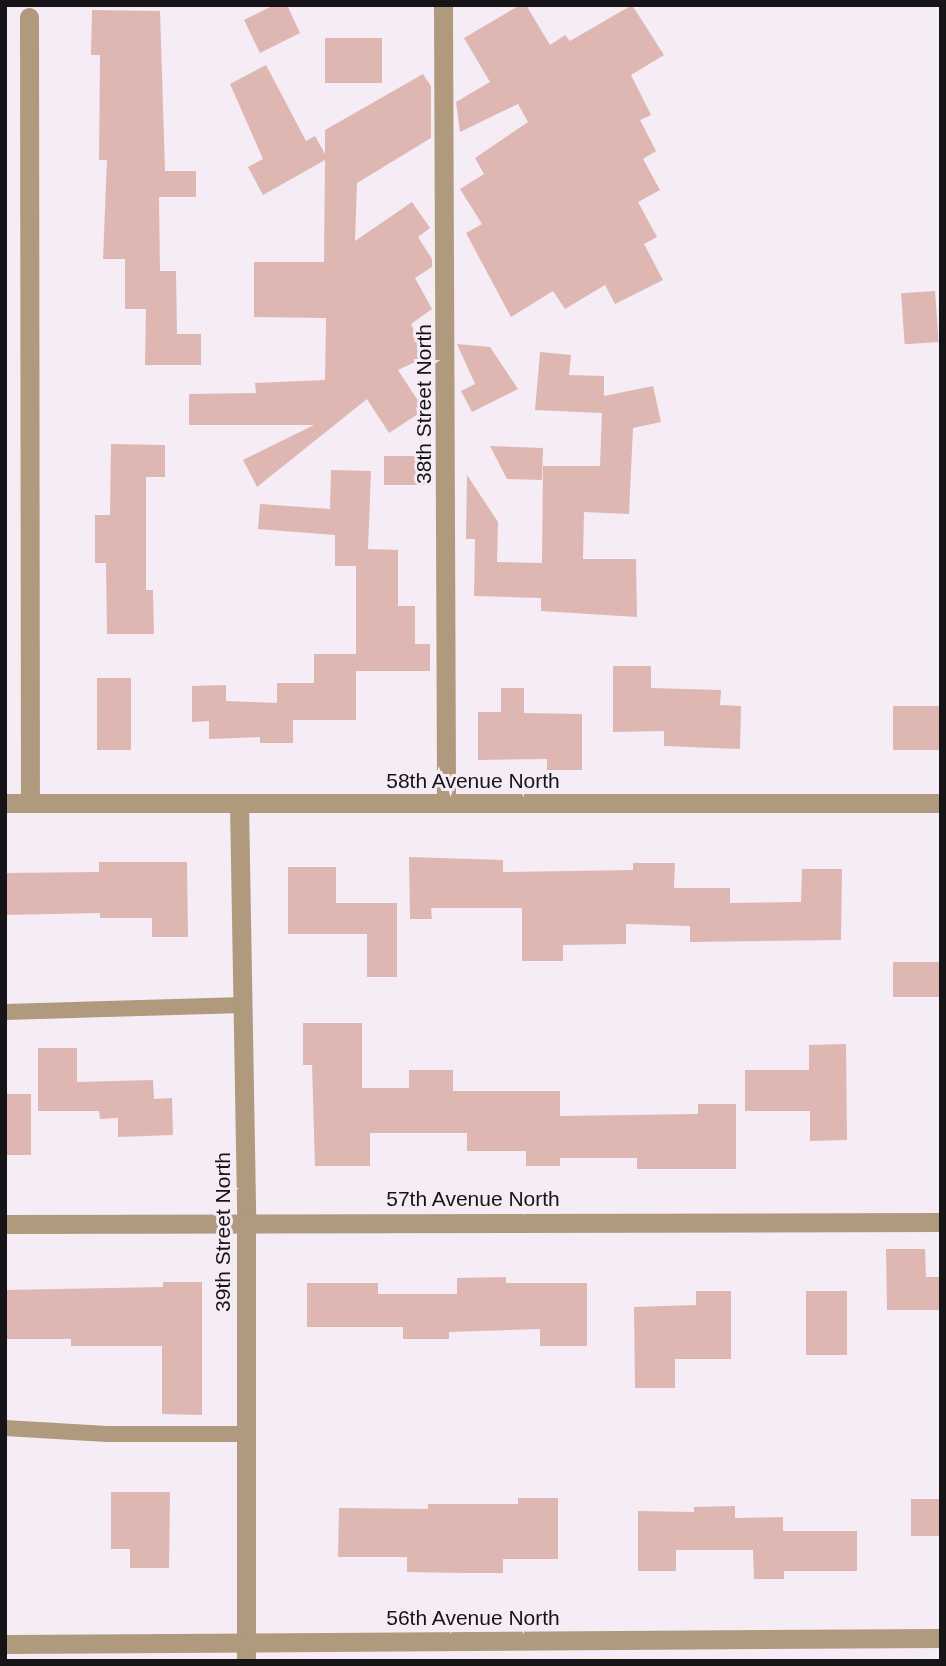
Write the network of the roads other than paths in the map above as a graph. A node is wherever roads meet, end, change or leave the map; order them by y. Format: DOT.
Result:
graph roads {
  1 [pos="443,5"];
  2 [pos="29,17"];
  3 [pos="5,803"];
  4 [pos="30,803"];
  5 [pos="239,803"];
  6 [pos="446,803"];
  7 [pos="941,803"];
  8 [pos="243,1005"];
  9 [pos="5,1012"];
  10 [pos="246,1222"];
  11 [pos="941,1222"];
  12 [pos="5,1224"];
  13 [pos="5,1428"];
  14 [pos="246,1434"];
  15 [pos="941,1638"];
  16 [pos="5,1644"];
  17 [pos="246,1651"];
  1 -- 6 [label="street, 38th Street North"];
  2 -- 4 [label="street"];
  3 -- 4 [label="street, 58th Avenue North"];
  4 -- 5 [label="street, 58th Avenue North"];
  5 -- 6 [label="street, 58th Avenue North"];
  5 -- 8 [label="street, 39th Street North"];
  6 -- 7 [label="street, 58th Avenue North"];
  8 -- 9 [label="lane"];
  8 -- 10 [label="street, 39th Street North"];
  10 -- 11 [label="street, 57th Avenue North"];
  10 -- 12 [label="street, 57th Avenue North"];
  10 -- 14 [label="street, 39th Street North"];
  13 -- 14 [label="lane"];
  14 -- 17 [label="street, 39th Street North"];
  15 -- 17 [label="street, 56th Avenue North"];
  16 -- 17 [label="street, 56th Avenue North"];
}
